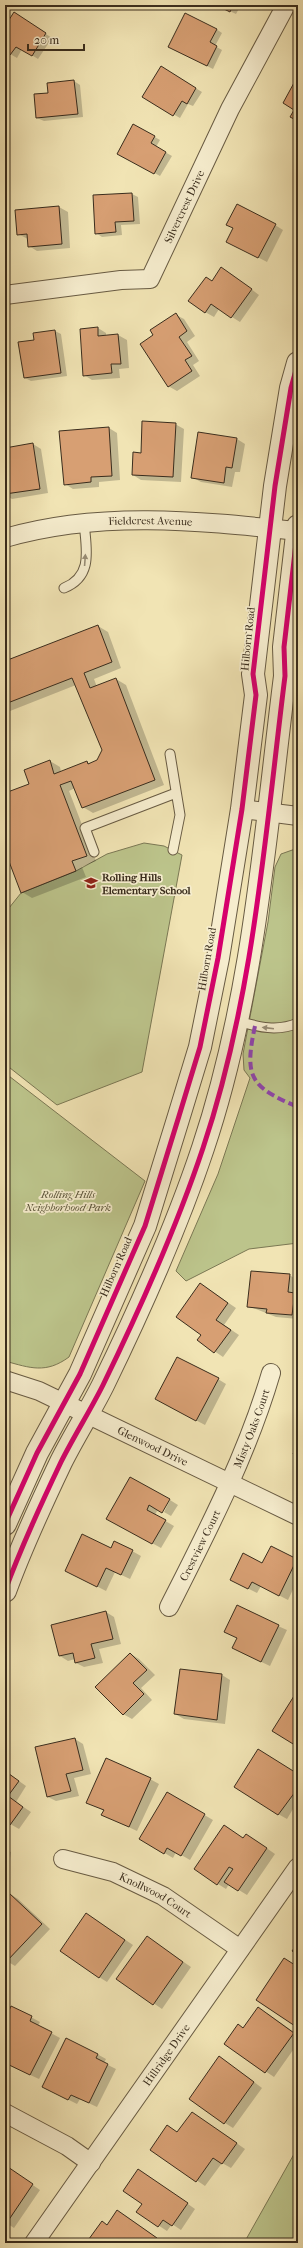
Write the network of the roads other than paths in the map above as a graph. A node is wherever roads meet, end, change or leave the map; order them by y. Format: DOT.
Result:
graph roads {
  1 [pos="286,5"];
  2 [pos="5,295"];
  3 [pos="298,363"];
  4 [pos="84,522"];
  5 [pos="270,528"];
  6 [pos="298,529"];
  7 [pos="5,538"];
  8 [pos="64,588"];
  9 [pos="170,754"];
  10 [pos="176,793"];
  11 [pos="242,809"];
  12 [pos="268,812"];
  13 [pos="298,816"];
  14 [pos="173,850"];
  15 [pos="94,852"];
  16 [pos="237,1022"];
  17 [pos="298,1023"];
  18 [pos="271,1373"];
  19 [pos="5,1380"];
  20 [pos="64,1403"];
  21 [pos="87,1415"];
  22 [pos="229,1481"];
  23 [pos="298,1516"];
  24 [pos="5,1524"];
  25 [pos="5,1591"];
  26 [pos="169,1607"];
  27 [pos="63,1859"];
  28 [pos="298,1867"];
  29 [pos="240,1949"];
  30 [pos="5,2114"];
  31 [pos="91,2163"];
  32 [pos="34,2243"];
  1 -- 2 [label="street, Silvercrest Drive"];
  3 -- 5 [label="street, Hilborn Road"];
  4 -- 5 [label="street, Fieldcrest Avenue"];
  4 -- 7 [label="street, Fieldcrest Avenue"];
  8 -- 4 [label="lane, one-way"];
  5 -- 6 [label="street, Fieldcrest Avenue"];
  5 -- 11 [label="street, Hilborn Road"];
  6 -- 12 [label="street"];
  9 -- 10 [label="lane"];
  10 -- 14 [label="lane"];
  10 -- 15 [label="lane"];
  11 -- 12 [label="street"];
  11 -- 20 [label="street, Hilborn Road"];
  12 -- 13 [label="street"];
  12 -- 16 [label="street"];
  17 -- 16 [label="lane, one-way"];
  16 -- 21 [label="street"];
  18 -- 22 [label="street, Misty Oaks Court"];
  19 -- 20 [label="street, Glenwood Drive"];
  20 -- 21 [label="street, Glenwood Drive"];
  20 -- 24 [label="street, Hilborn Road"];
  21 -- 22 [label="street, Glenwood Drive"];
  21 -- 25 [label="street"];
  22 -- 23 [label="street, Glenwood Drive"];
  22 -- 26 [label="street, Crestview Court"];
  27 -- 29 [label="street, Knollwood Court"];
  28 -- 29 [label="street, Hillridge Drive"];
  29 -- 31 [label="street, Hillridge Drive"];
  30 -- 31 [label="street"];
  31 -- 32 [label="street, Hillridge Drive"];
}
